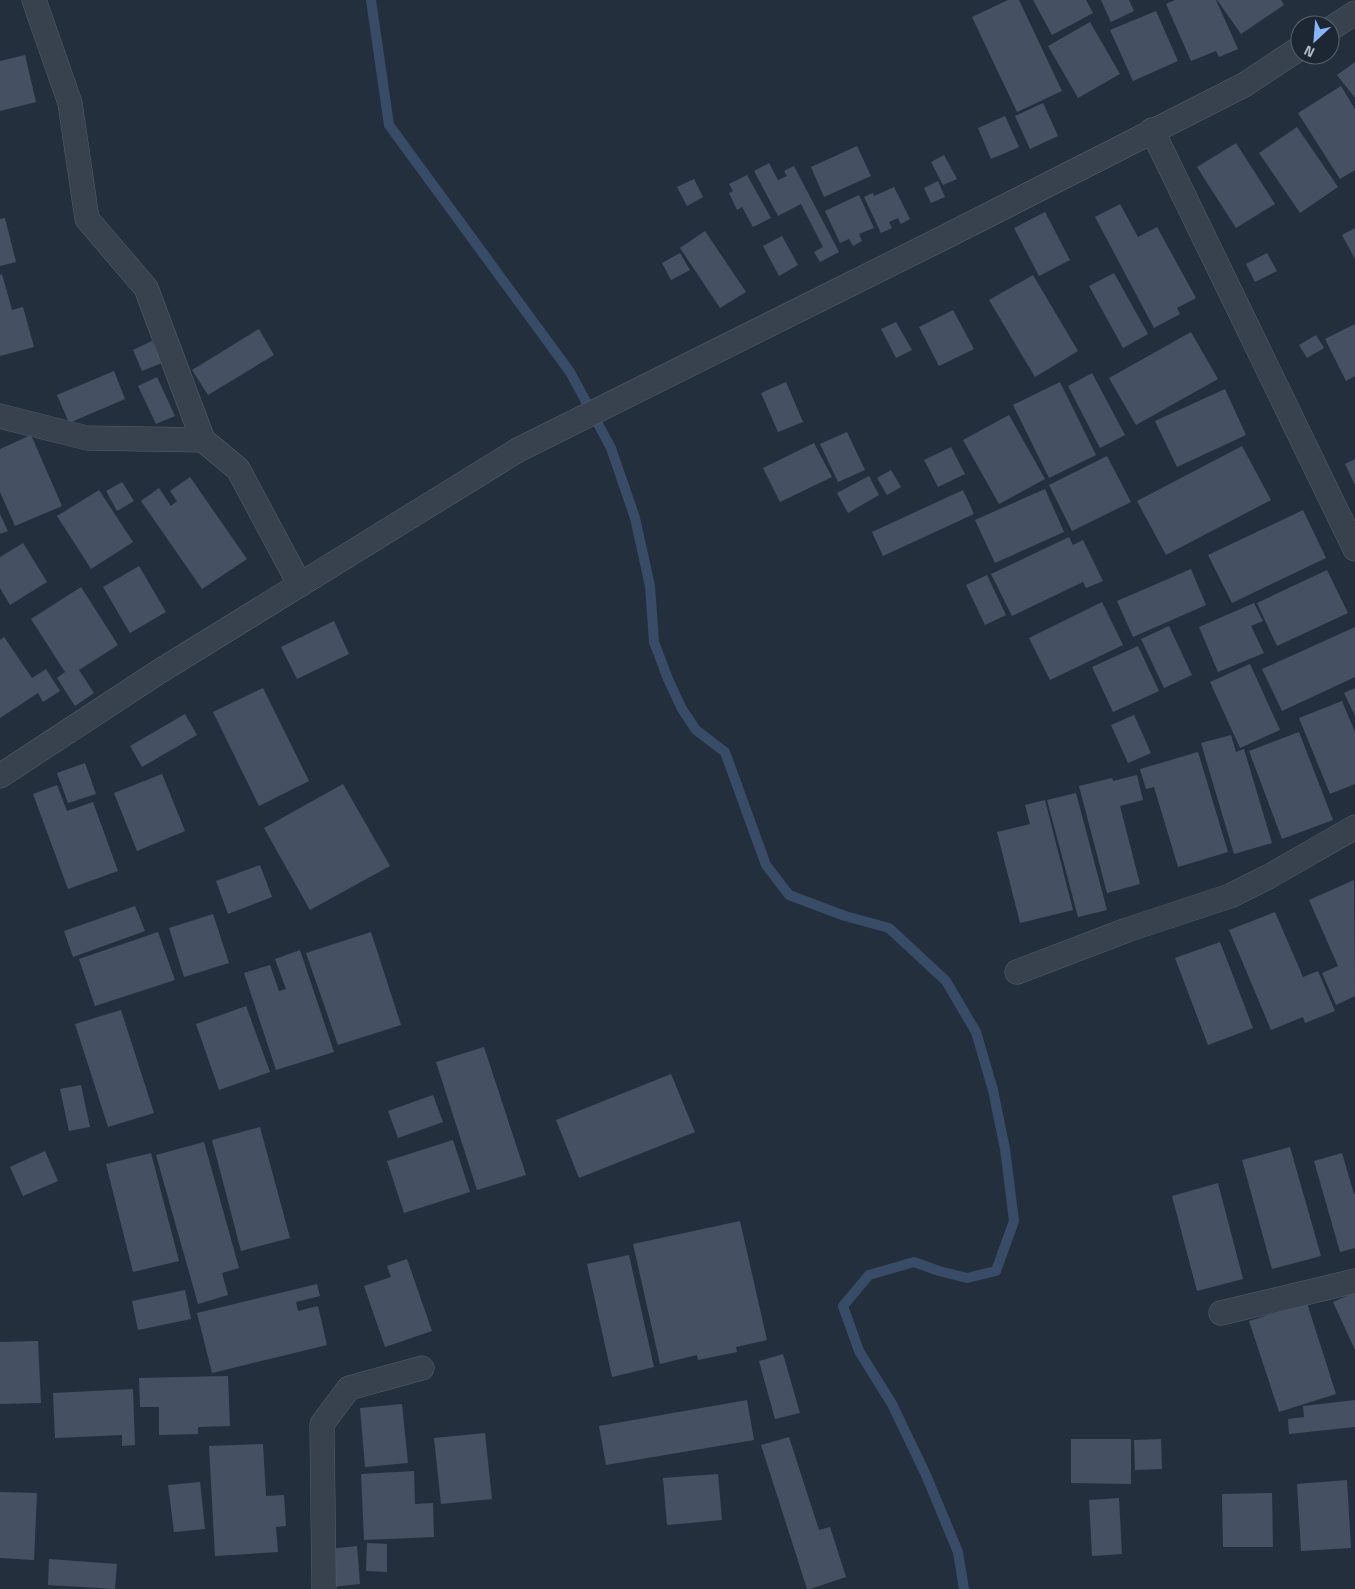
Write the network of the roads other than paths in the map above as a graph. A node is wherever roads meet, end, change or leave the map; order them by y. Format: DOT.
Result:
graph roads {
  1 [pos="34,0"];
  2 [pos="1355,12"];
  3 [pos="1340,22"];
  4 [pos="1290,55"];
  5 [pos="1152,130"];
  6 [pos="0,416"];
  7 [pos="203,440"];
  8 [pos="1353,544"];
  9 [pos="300,584"];
  10 [pos="0,776"];
  11 [pos="1355,827"];
  12 [pos="1017,972"];
  13 [pos="1355,1281"];
  14 [pos="1221,1313"];
  15 [pos="422,1368"];
  16 [pos="324,1589"];
  1 -- 7 [label="street"];
  2 -- 3 [label="street"];
  4 -- 5 [label="street"];
  5 -- 8 [label="street"];
  5 -- 9 [label="street"];
  6 -- 7 [label="street"];
  7 -- 9 [label="street"];
  9 -- 10 [label="street"];
  11 -- 12 [label="street"];
  13 -- 14 [label="street"];
  15 -- 16 [label="street"];
}
